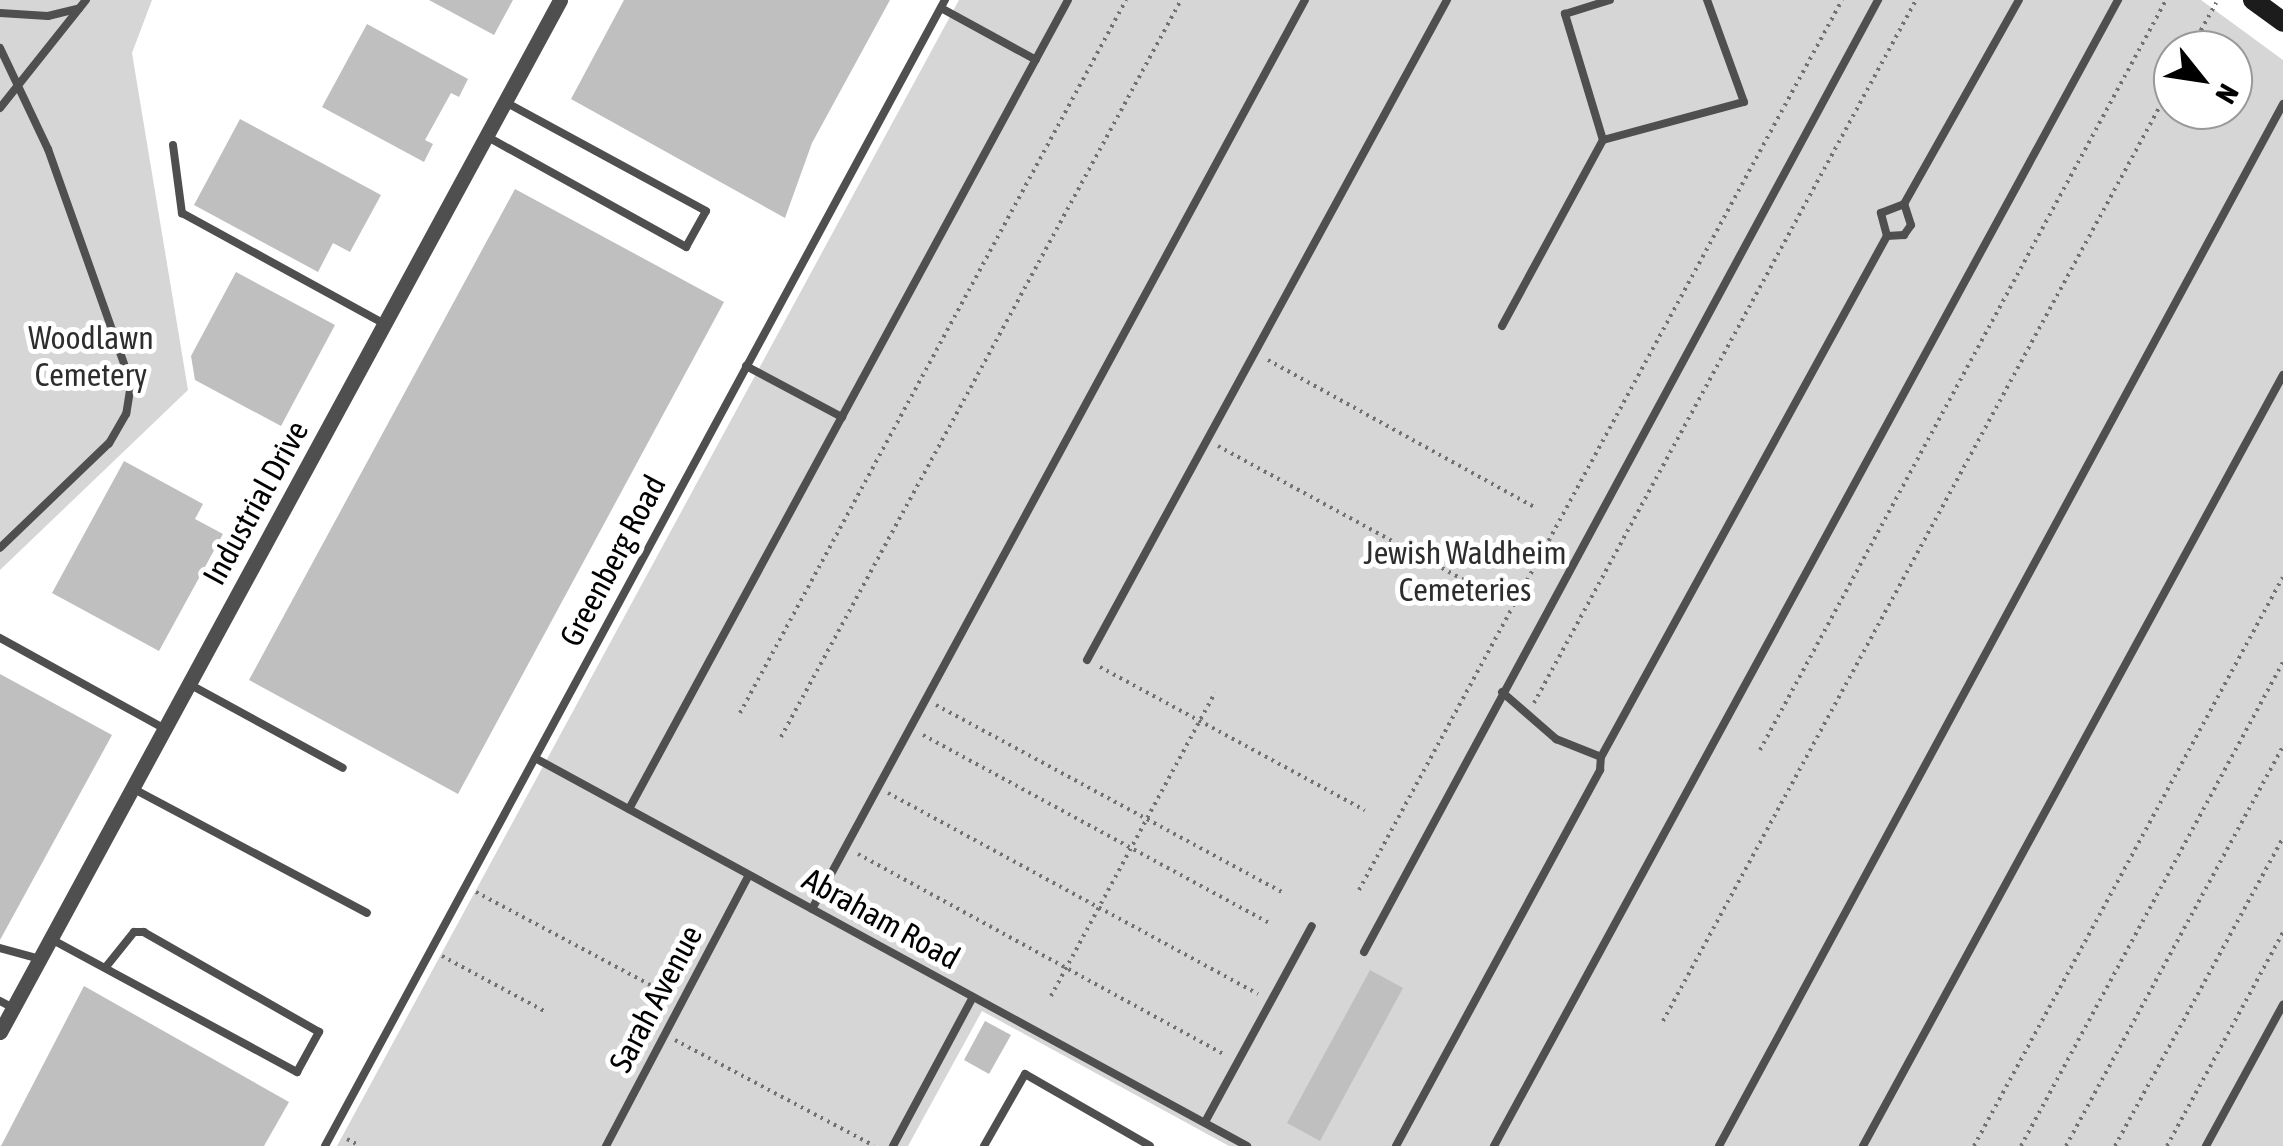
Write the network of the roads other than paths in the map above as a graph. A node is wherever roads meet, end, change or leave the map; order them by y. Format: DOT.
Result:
graph roads {
  1 [pos="560,0"];
  2 [pos="1068,0"];
  3 [pos="1305,0"];
  4 [pos="1447,0"];
  5 [pos="1610,0"];
  6 [pos="1708,0"];
  7 [pos="1878,0"];
  8 [pos="2019,0"];
  9 [pos="2118,0"];
  10 [pos="2253,0"];
  11 [pos="84,4"];
  12 [pos="943,4"];
  13 [pos="0,13"];
  14 [pos="2283,22"];
  15 [pos="0,48"];
  16 [pos="1036,60"];
  17 [pos="17,87"];
  18 [pos="505,102"];
  19 [pos="2283,104"];
  20 [pos="0,108"];
  21 [pos="486,136"];
  22 [pos="1603,140"];
  23 [pos="173,146"];
  24 [pos="1904,204"];
  25 [pos="1887,236"];
  26 [pos="384,324"];
  27 [pos="1502,326"];
  28 [pos="746,366"];
  29 [pos="2283,375"];
  30 [pos="842,417"];
  31 [pos="0,548"];
  32 [pos="0,638"];
  33 [pos="1088,660"];
  34 [pos="189,684"];
  35 [pos="1502,692"];
  36 [pos="164,729"];
  37 [pos="1601,757"];
  38 [pos="535,758"];
  39 [pos="344,768"];
  40 [pos="132,788"];
  41 [pos="629,809"];
  42 [pos="749,875"];
  43 [pos="812,909"];
  44 [pos="367,913"];
  45 [pos="1312,926"];
  46 [pos="50,939"];
  47 [pos="0,948"];
  48 [pos="1364,952"];
  49 [pos="40,959"];
  50 [pos="106,966"];
  51 [pos="973,998"];
  52 [pos="7,1004"];
  53 [pos="2283,1005"];
  54 [pos="0,1032"];
  55 [pos="1205,1122"];
  56 [pos="1144,1144"];
  57 [pos="324,1146"];
  58 [pos="606,1146"];
  59 [pos="893,1146"];
  60 [pos="984,1146"];
  61 [pos="1247,1146"];
  62 [pos="1396,1146"];
  63 [pos="1494,1146"];
  64 [pos="1718,1146"];
  65 [pos="1863,1146"];
  66 [pos="2206,1146"];
  1 -- 18 [label="street, Industrial Drive"];
  2 -- 16 [label="lane"];
  3 -- 43 [label="lane"];
  4 -- 33 [label="lane"];
  5 -- 22 [label="lane"];
  6 -- 22 [label="lane"];
  7 -- 35 [label="lane"];
  8 -- 24 [label="lane"];
  9 -- 63 [label="lane"];
  10 -- 14 [label="main road"];
  11 -- 13 [label="lane"];
  11 -- 17 [label="lane"];
  12 -- 16 [label="lane"];
  12 -- 28 [label="lane, Greenberg Road"];
  15 -- 17 [label="lane"];
  16 -- 30 [label="lane"];
  17 -- 20 [label="lane"];
  17 -- 31 [label="lane"];
  18 -- 21 [label="street, Industrial Drive"];
  18 -- 21 [label="lane"];
  19 -- 64 [label="lane"];
  21 -- 26 [label="street, Industrial Drive"];
  22 -- 27 [label="lane"];
  23 -- 26 [label="lane"];
  24 -- 25 [label="lane"];
  24 -- 25 [label="lane"];
  25 -- 37 [label="lane"];
  26 -- 34 [label="street, Industrial Drive"];
  28 -- 30 [label="lane"];
  28 -- 38 [label="lane, Greenberg Road"];
  29 -- 65 [label="lane"];
  30 -- 41 [label="lane"];
  32 -- 36 [label="lane"];
  34 -- 36 [label="street, Industrial Drive"];
  34 -- 39 [label="lane"];
  35 -- 37 [label="lane"];
  35 -- 48 [label="lane"];
  36 -- 40 [label="street, Industrial Drive"];
  37 -- 62 [label="lane"];
  38 -- 41 [label="lane, Abraham Road"];
  38 -- 57 [label="lane, Greenberg Road"];
  40 -- 44 [label="lane"];
  40 -- 46 [label="street, Industrial Drive"];
  41 -- 42 [label="lane, Abraham Road"];
  42 -- 43 [label="lane, Abraham Road"];
  42 -- 58 [label="lane, Sarah Avenue"];
  43 -- 51 [label="lane, Abraham Road"];
  45 -- 55 [label="lane"];
  46 -- 49 [label="street, Industrial Drive"];
  46 -- 50 [label="lane"];
  47 -- 49 [label="lane"];
  49 -- 52 [label="street, Industrial Drive"];
  50 -- 50 [label="lane"];
  51 -- 55 [label="lane, Abraham Road"];
  51 -- 59 [label="lane"];
  52 -- 54 [label="street, Industrial Drive"];
  53 -- 66 [label="lane"];
  55 -- 61 [label="lane, Abraham Road"];
  56 -- 60 [label="lane"];
}
